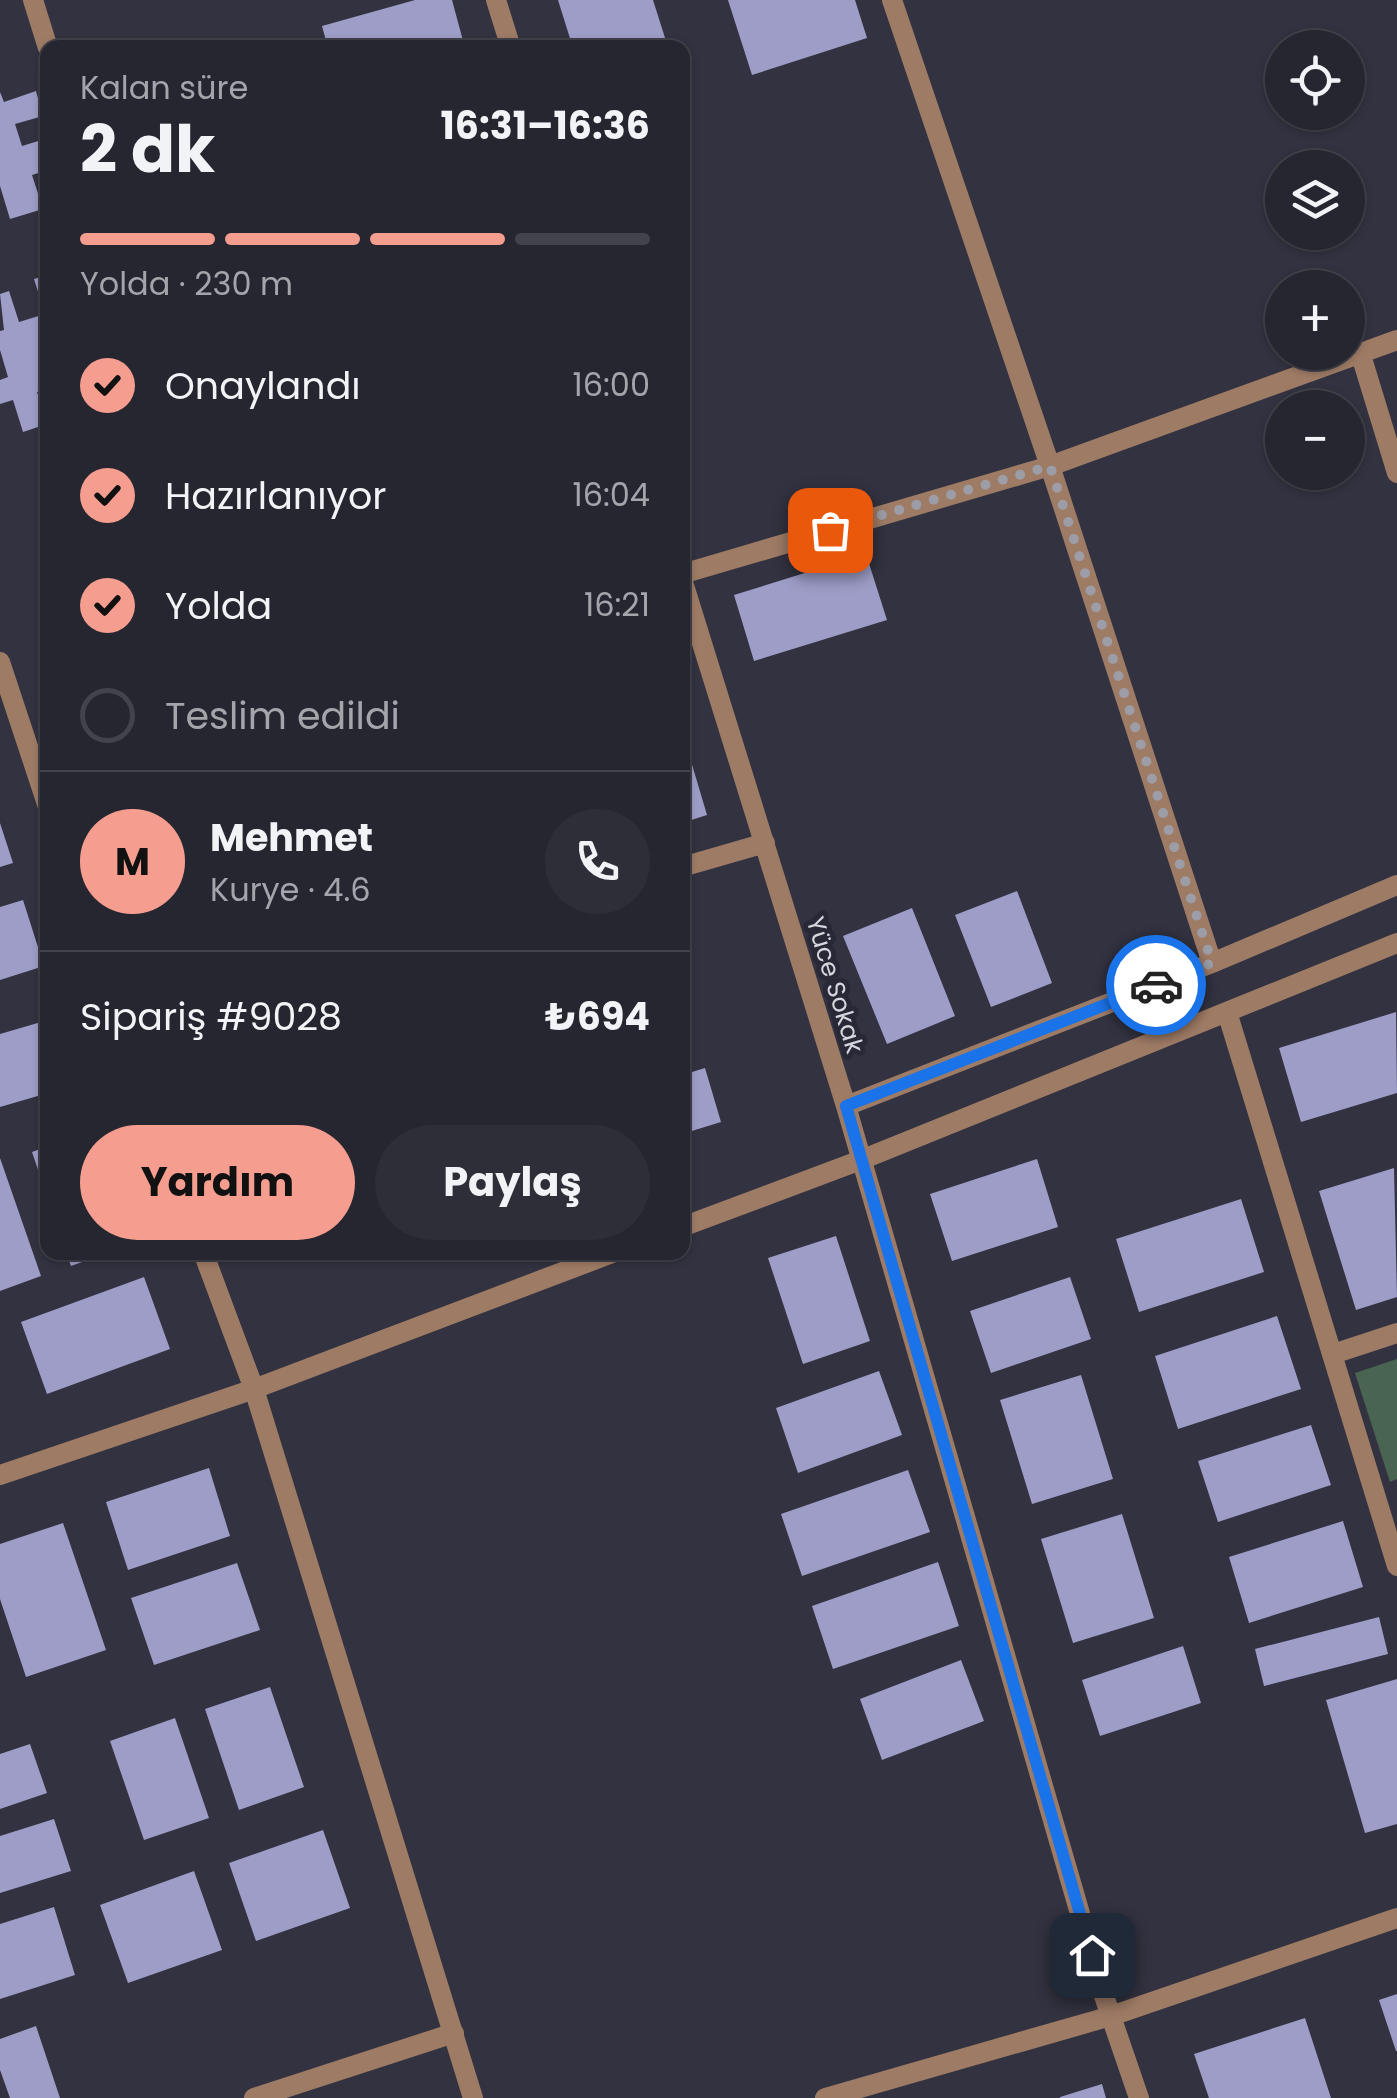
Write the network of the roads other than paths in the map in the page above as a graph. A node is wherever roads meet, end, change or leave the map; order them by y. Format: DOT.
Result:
graph roads {
  1 [pos="33,0"];
  2 [pos="496,0"];
  3 [pos="892,0"];
  4 [pos="46,40"];
  5 [pos="509,40"];
  6 [pos="1397,340"];
  7 [pos="1365,350"];
  8 [pos="1365,368"];
  9 [pos="1311,370"];
  10 [pos="1050,466"];
  11 [pos="1397,473"];
  12 [pos="690,574"];
  13 [pos="690,602"];
  14 [pos="0,662"];
  15 [pos="40,783"];
  16 [pos="765,843"];
  17 [pos="690,865"];
  18 [pos="1397,885"];
  19 [pos="1397,943"];
  20 [pos="1212,963"];
  21 [pos="1227,1012"];
  22 [pos="846,1106"];
  23 [pos="861,1160"];
  24 [pos="690,1224"];
  25 [pos="206,1260"];
  26 [pos="594,1260"];
  27 [pos="1397,1333"];
  28 [pos="1333,1354"];
  29 [pos="254,1389"];
  30 [pos="0,1475"];
  31 [pos="1389,1515"];
  32 [pos="1397,1566"];
  33 [pos="1397,1918"];
  34 [pos="1111,2016"];
  35 [pos="454,2033"];
  36 [pos="254,2098"];
  37 [pos="473,2098"];
  38 [pos="825,2098"];
  39 [pos="1139,2098"];
  1 -- 4 [label="street"];
  2 -- 5 [label="street"];
  3 -- 10 [label="street"];
  6 -- 7 [label="street"];
  8 -- 11 [label="street"];
  9 -- 10 [label="street"];
  10 -- 12 [label="street"];
  10 -- 20 [label="street"];
  13 -- 16 [label="street, Yüce Sokak"];
  14 -- 15 [label="street"];
  16 -- 17 [label="street"];
  16 -- 22 [label="street, Yüce Sokak"];
  18 -- 20 [label="street"];
  19 -- 21 [label="street"];
  20 -- 22 [label="street"];
  21 -- 23 [label="street"];
  21 -- 28 [label="street"];
  22 -- 23 [label="street, Yüce Sokak"];
  23 -- 24 [label="street"];
  23 -- 34 [label="street, Yüce Sokak"];
  25 -- 29 [label="street"];
  26 -- 29 [label="street"];
  27 -- 28 [label="street"];
  28 -- 31 [label="street"];
  29 -- 30 [label="street"];
  29 -- 35 [label="street"];
  31 -- 32 [label="street"];
  33 -- 34 [label="street"];
  34 -- 38 [label="street"];
  34 -- 39 [label="street, Yüce Sokak"];
  35 -- 36 [label="street"];
  35 -- 37 [label="street"];
}
